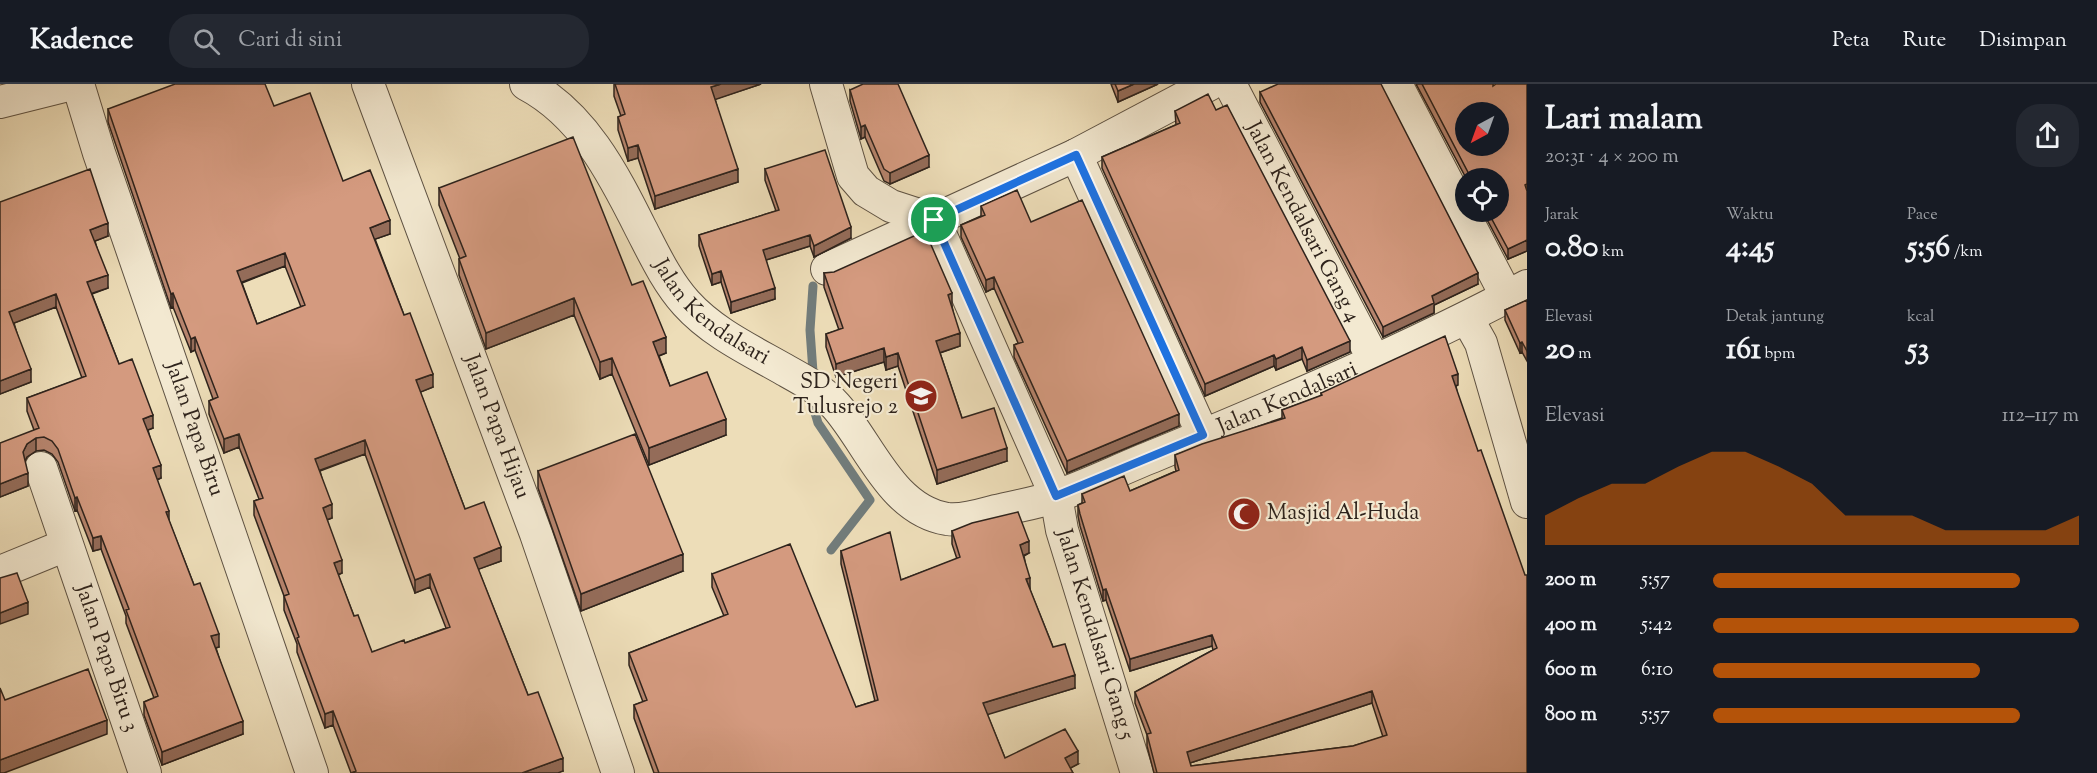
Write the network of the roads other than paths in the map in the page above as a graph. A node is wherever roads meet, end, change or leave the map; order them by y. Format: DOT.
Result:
graph roads {
  1 [pos="72,84"];
  2 [pos="78,84"];
  3 [pos="368,84"];
  4 [pos="826,84"];
  5 [pos="1210,84"];
  6 [pos="1230,84"];
  7 [pos="1396,84"];
  8 [pos="530,85"];
  9 [pos="0,102"];
  10 [pos="1076,155"];
  11 [pos="934,220"];
  12 [pos="827,269"];
  13 [pos="1517,291"];
  14 [pos="1467,318"];
  15 [pos="1374,360"];
  16 [pos="1203,435"];
  17 [pos="41,468"];
  18 [pos="1056,496"];
  19 [pos="1527,502"];
  20 [pos="66,545"];
  21 [pos="0,572"];
  22 [pos="145,773"];
  23 [pos="312,773"];
  24 [pos="618,773"];
  25 [pos="1137,773"];
  1 -- 9 [label="street"];
  2 -- 23 [label="street, Jalan Papa Biru"];
  3 -- 24 [label="street, Jalan Papa Hijau"];
  4 -- 11 [label="street"];
  5 -- 10 [label="street"];
  6 -- 15 [label="street, Jalan Kendalsari Gang 4"];
  7 -- 13 [label="street"];
  8 -- 18 [label="street, Jalan Kendalsari"];
  10 -- 11 [label="street"];
  10 -- 16 [label="street"];
  11 -- 12 [label="street"];
  11 -- 18 [label="street, Jalan Kendalsari Gang 5"];
  13 -- 14 [label="street, Jalan Kendalsari"];
  14 -- 15 [label="street, Jalan Kendalsari"];
  14 -- 19 [label="street"];
  15 -- 16 [label="street, Jalan Kendalsari"];
  16 -- 18 [label="street, Jalan Kendalsari"];
  17 -- 20 [label="street, Jalan Papa Biru 3"];
  18 -- 25 [label="street, Jalan Kendalsari Gang 5"];
  20 -- 21 [label="street"];
  20 -- 22 [label="street, Jalan Papa Biru 3"];
}
